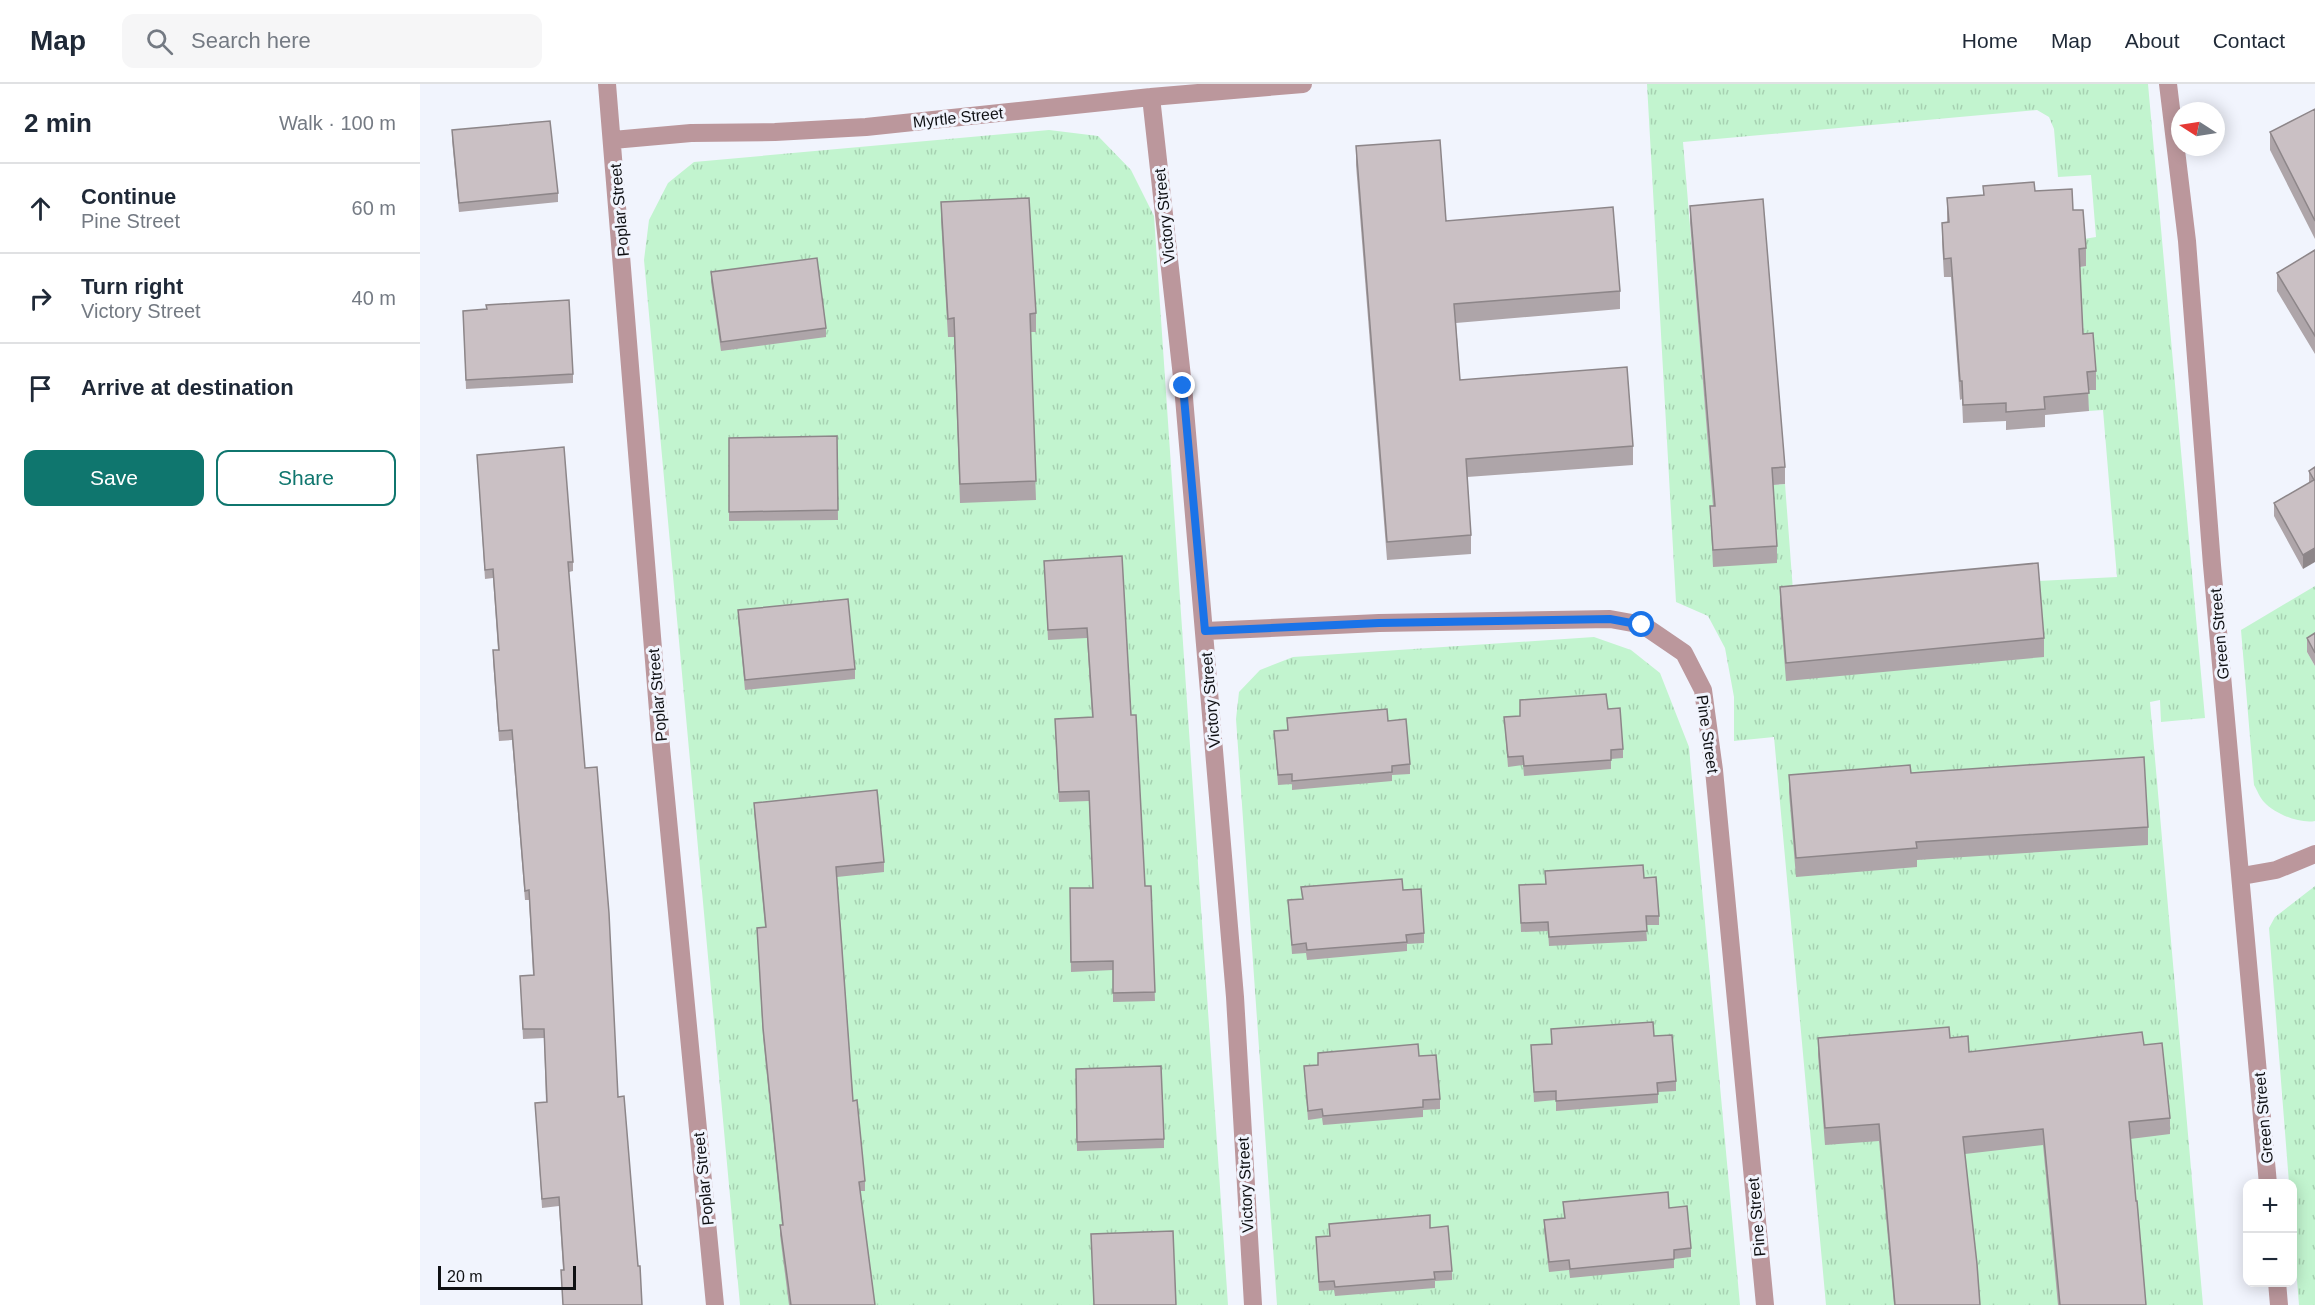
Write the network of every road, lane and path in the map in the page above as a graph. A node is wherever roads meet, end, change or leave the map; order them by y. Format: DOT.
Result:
graph roads {
  1 [pos="608,84"];
  2 [pos="1303,84"];
  3 [pos="2168,84"];
  4 [pos="1151,97"];
  5 [pos="613,140"];
  6 [pos="1205,631"];
  7 [pos="2315,854"];
  8 [pos="2242,876"];
  9 [pos="2268,1179"];
  10 [pos="2277,1287"];
  11 [pos="715,1305"];
  12 [pos="1253,1305"];
  13 [pos="1765,1305"];
  14 [pos="2279,1305"];
  1 -- 5 [label="street, Poplar Street"];
  2 -- 4 [label="street, Myrtle Street"];
  3 -- 8 [label="street, Green Street"];
  4 -- 5 [label="street, Myrtle Street"];
  4 -- 6 [label="street, Victory Street"];
  5 -- 11 [label="street, Poplar Street"];
  6 -- 12 [label="street, Victory Street"];
  6 -- 13 [label="street, Pine Street"];
  7 -- 8 [label="street"];
  8 -- 9 [label="street, Green Street"];
  10 -- 14 [label="street"];
}
